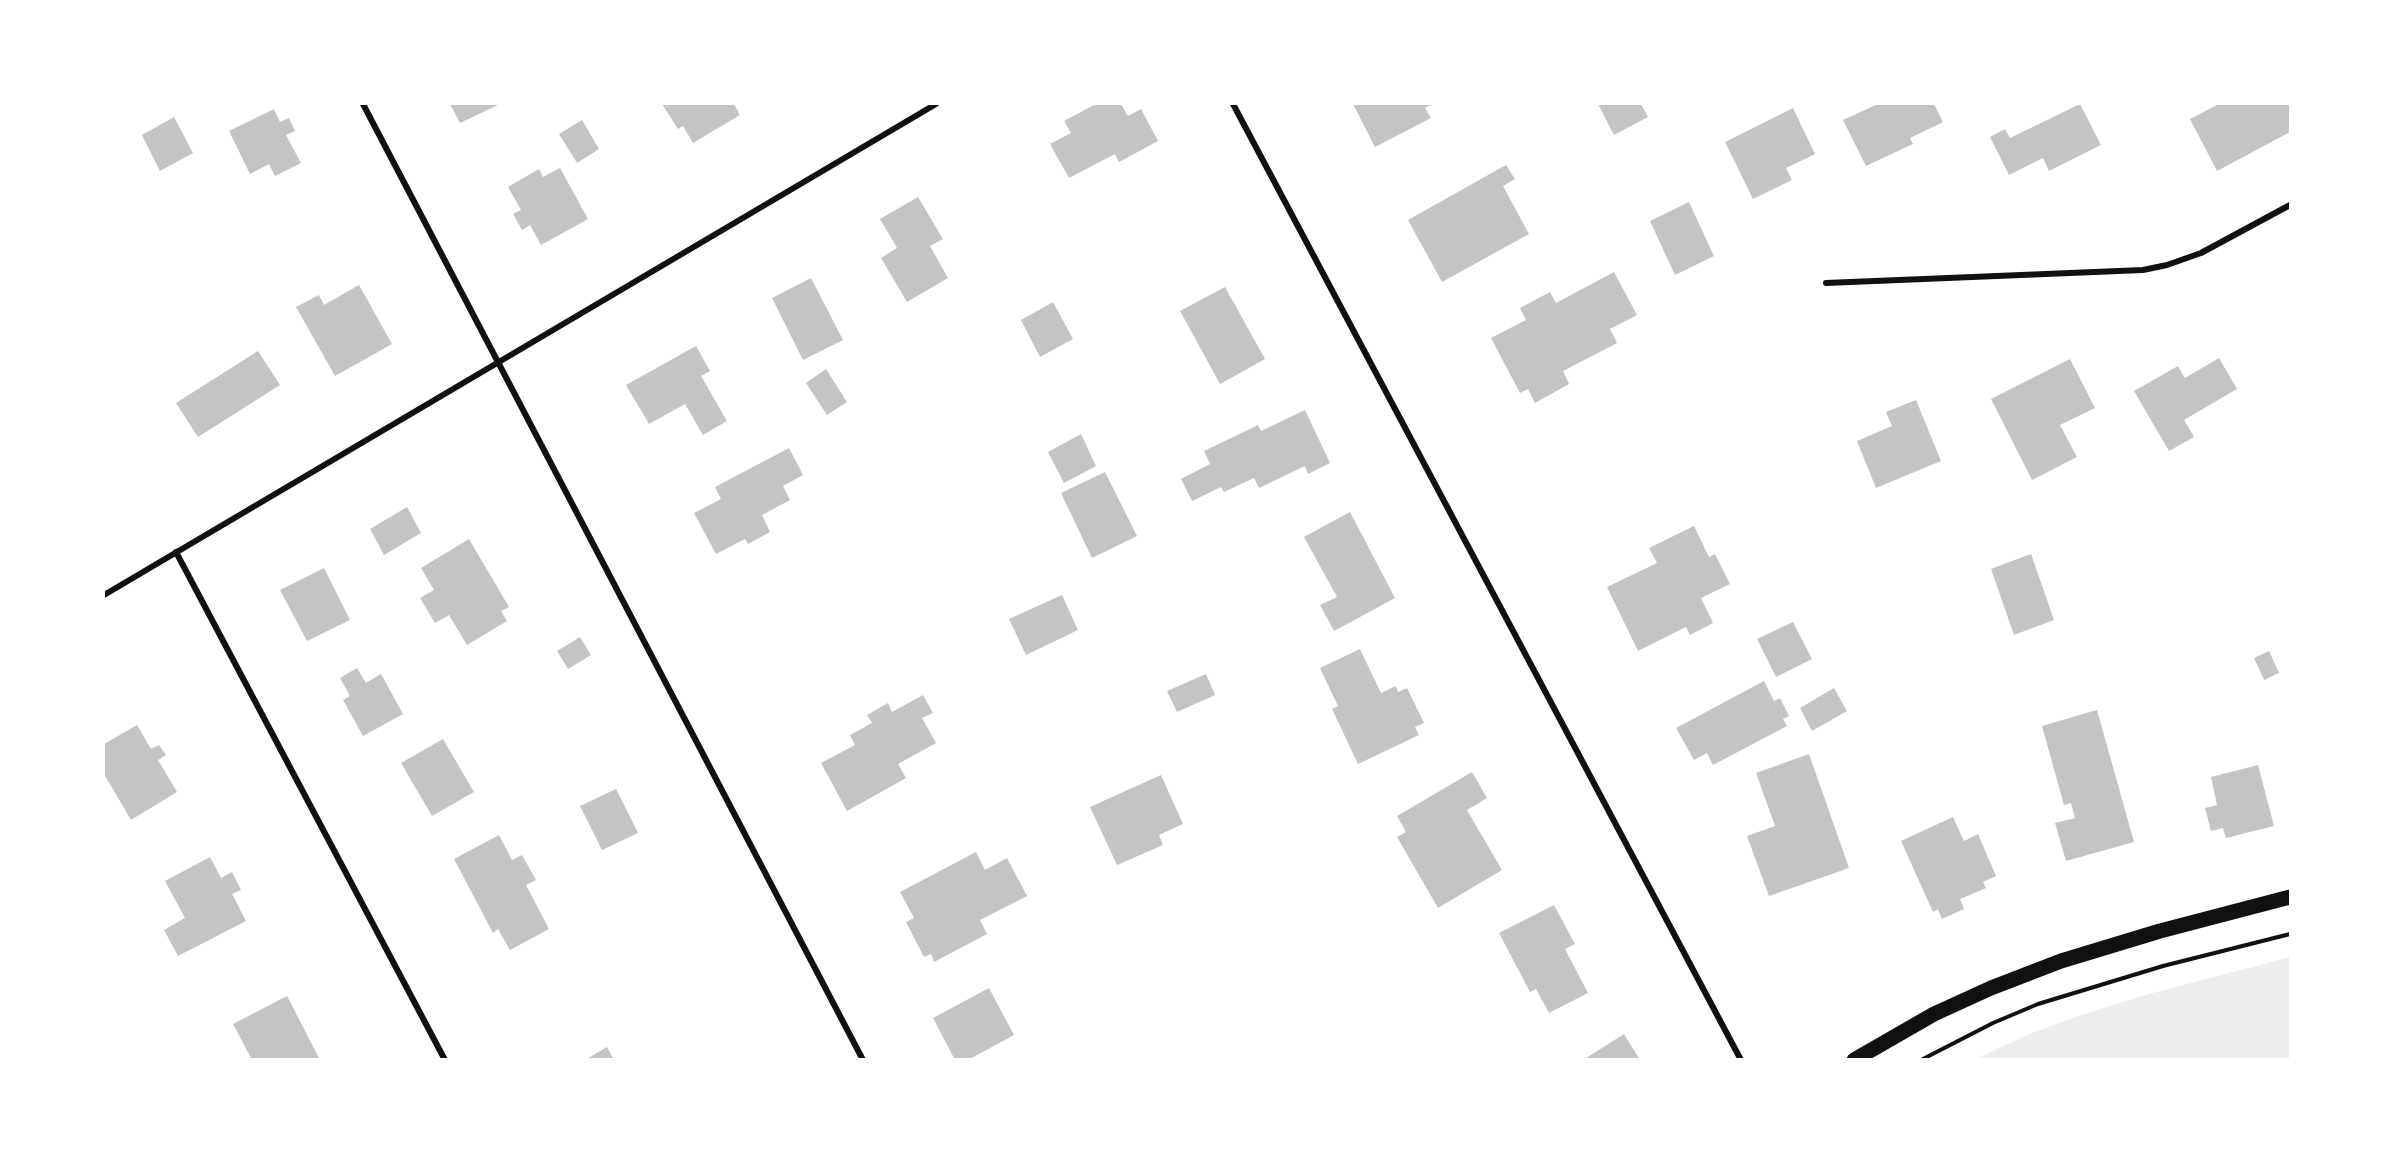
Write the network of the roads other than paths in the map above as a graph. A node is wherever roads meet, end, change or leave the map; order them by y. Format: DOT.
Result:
graph roads {
  1 [pos="363,104"];
  2 [pos="936,104"];
  3 [pos="1233,104"];
  4 [pos="2290,205"];
  5 [pos="1826,283"];
  6 [pos="497,361"];
  7 [pos="176,552"];
  8 [pos="104,595"];
  9 [pos="2290,897"];
  10 [pos="445,1059"];
  11 [pos="863,1059"];
  12 [pos="1741,1059"];
  13 [pos="1854,1059"];
  1 -- 6 [label="street"];
  2 -- 6 [label="street"];
  3 -- 12 [label="street"];
  4 -- 5 [label="street"];
  6 -- 7 [label="street"];
  6 -- 11 [label="street"];
  7 -- 8 [label="street"];
  7 -- 10 [label="street"];
  9 -- 13 [label="main road"];
}
